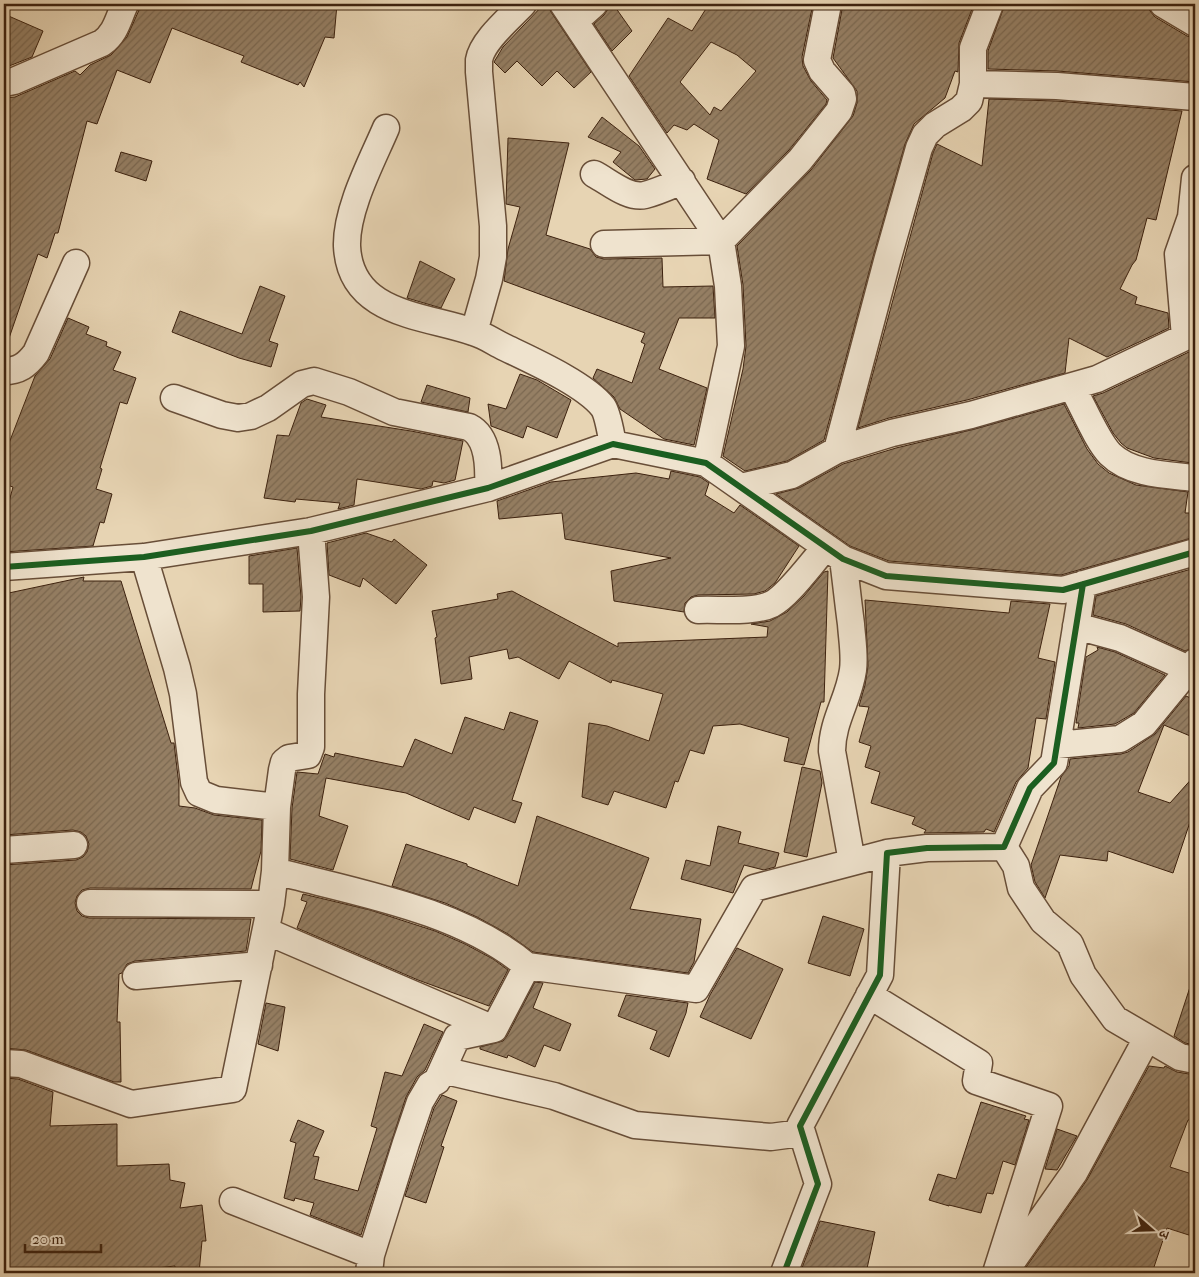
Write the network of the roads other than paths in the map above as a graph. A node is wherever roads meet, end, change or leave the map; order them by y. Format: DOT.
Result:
graph roads {
  1 [pos="125,4"];
  2 [pos="523,4"];
  3 [pos="594,4"];
  4 [pos="828,4"];
  5 [pos="990,4"];
  6 [pos="1163,4"];
  7 [pos="569,12"];
  8 [pos="1195,23"];
  9 [pos="4,83"];
  10 [pos="973,84"];
  11 [pos="1195,96"];
  12 [pos="386,128"];
  13 [pos="594,174"];
  14 [pos="1195,178"];
  15 [pos="682,181"];
  16 [pos="721,241"];
  17 [pos="604,244"];
  18 [pos="76,264"];
  19 [pos="474,332"];
  20 [pos="1190,338"];
  21 [pos="4,370"];
  22 [pos="1072,387"];
  23 [pos="174,398"];
  24 [pos="613,444"];
  25 [pos="838,450"];
  26 [pos="706,462"];
  27 [pos="1195,478"];
  28 [pos="741,487"];
  29 [pos="488,488"];
  30 [pos="311,531"];
  31 [pos="1195,552"];
  32 [pos="834,553"];
  33 [pos="144,557"];
  34 [pos="4,567"];
  35 [pos="1083,584"];
  36 [pos="698,610"];
  37 [pos="1076,626"];
  38 [pos="1192,665"];
  39 [pos="1057,746"];
  40 [pos="277,807"];
  41 [pos="74,845"];
  42 [pos="1004,847"];
  43 [pos="4,850"];
  44 [pos="887,853"];
  45 [pos="852,862"];
  46 [pos="275,872"];
  47 [pos="90,903"];
  48 [pos="271,904"];
  49 [pos="266,931"];
  50 [pos="259,965"];
  51 [pos="527,966"];
  52 [pos="136,976"];
  53 [pos="869,995"];
  54 [pos="494,1030"];
  55 [pos="1147,1038"];
  56 [pos="1195,1060"];
  57 [pos="4,1063"];
  58 [pos="442,1070"];
  59 [pos="802,1133"];
  60 [pos="233,1201"];
  61 [pos="370,1264"];
  62 [pos="784,1273"];
  63 [pos="996,1273"];
  64 [pos="1004,1273"];
  1 -- 9 [label="street"];
  2 -- 19 [label="street"];
  3 -- 7 [label="street"];
  4 -- 16 [label="street"];
  5 -- 10 [label="street"];
  6 -- 8 [label="street"];
  7 -- 15 [label="street"];
  10 -- 11 [label="street"];
  10 -- 25 [label="street"];
  12 -- 19 [label="street"];
  13 -- 15 [label="street"];
  14 -- 20 [label="street"];
  15 -- 16 [label="street"];
  16 -- 17 [label="street"];
  16 -- 26 [label="street"];
  18 -- 21 [label="street"];
  19 -- 24 [label="street"];
  20 -- 22 [label="street"];
  22 -- 25 [label="street"];
  22 -- 27 [label="street"];
  23 -- 29 [label="street"];
  24 -- 26 [label="street"];
  24 -- 29 [label="street"];
  25 -- 28 [label="street"];
  26 -- 28 [label="street"];
  28 -- 32 [label="street"];
  29 -- 30 [label="street"];
  30 -- 33 [label="street"];
  30 -- 40 [label="street"];
  31 -- 35 [label="street"];
  32 -- 35 [label="street"];
  32 -- 36 [label="street"];
  32 -- 45 [label="street"];
  33 -- 34 [label="street"];
  33 -- 40 [label="street"];
  35 -- 37 [label="street"];
  37 -- 38 [label="street"];
  37 -- 39 [label="street"];
  38 -- 39 [label="street"];
  39 -- 42 [label="street"];
  40 -- 46 [label="street"];
  41 -- 43 [label="street"];
  42 -- 44 [label="street"];
  42 -- 55 [label="street"];
  44 -- 45 [label="street"];
  44 -- 53 [label="street"];
  45 -- 51 [label="street"];
  46 -- 48 [label="street"];
  46 -- 51 [label="street"];
  47 -- 48 [label="street"];
  48 -- 49 [label="street"];
  49 -- 50 [label="street"];
  49 -- 54 [label="street"];
  50 -- 52 [label="street"];
  50 -- 57 [label="street"];
  51 -- 54 [label="street"];
  53 -- 59 [label="street"];
  53 -- 63 [label="street"];
  54 -- 58 [label="street"];
  55 -- 56 [label="street"];
  55 -- 64 [label="street"];
  58 -- 59 [label="street"];
  58 -- 61 [label="street"];
  59 -- 62 [label="street"];
  60 -- 61 [label="street"];
}
